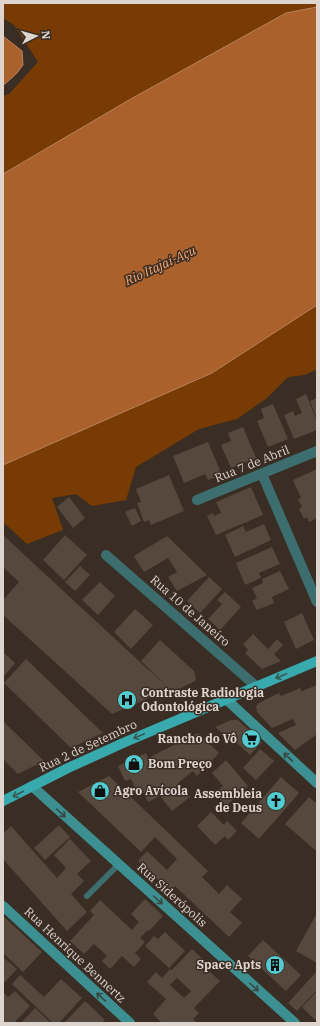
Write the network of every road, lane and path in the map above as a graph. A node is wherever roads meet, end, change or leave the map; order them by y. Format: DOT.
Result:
graph roads {
  1 [pos="317,451"];
  2 [pos="262,474"];
  3 [pos="197,500"];
  4 [pos="106,555"];
  5 [pos="317,602"];
  6 [pos="317,661"];
  7 [pos="257,686"];
  8 [pos="226,699"];
  9 [pos="317,783"];
  10 [pos="32,786"];
  11 [pos="3,801"];
  12 [pos="119,864"];
  13 [pos="87,896"];
  14 [pos="3,906"];
  15 [pos="130,1023"];
  16 [pos="295,1023"];
  1 -- 2 [label="street, Rua 7 de Abril"];
  2 -- 3 [label="street, Rua 7 de Abril"];
  2 -- 5 [label="street"];
  4 -- 7 [label="street, Rua 10 de Janeiro"];
  6 -- 7 [label="main road, Rua 2 de Setembro, one-way"];
  7 -- 8 [label="main road, Rua 2 de Setembro"];
  9 -- 8 [label="street, one-way"];
  8 -- 10 [label="main road, Rua 2 de Setembro, one-way"];
  10 -- 11 [label="main road, Rua 2 de Setembro, one-way"];
  10 -- 12 [label="street, Rua Siderópolis, one-way"];
  12 -- 13 [label="lane"];
  12 -- 16 [label="street, Rua Siderópolis, one-way"];
  15 -- 14 [label="street, Rua Henrique Bennertz, one-way"];
}
